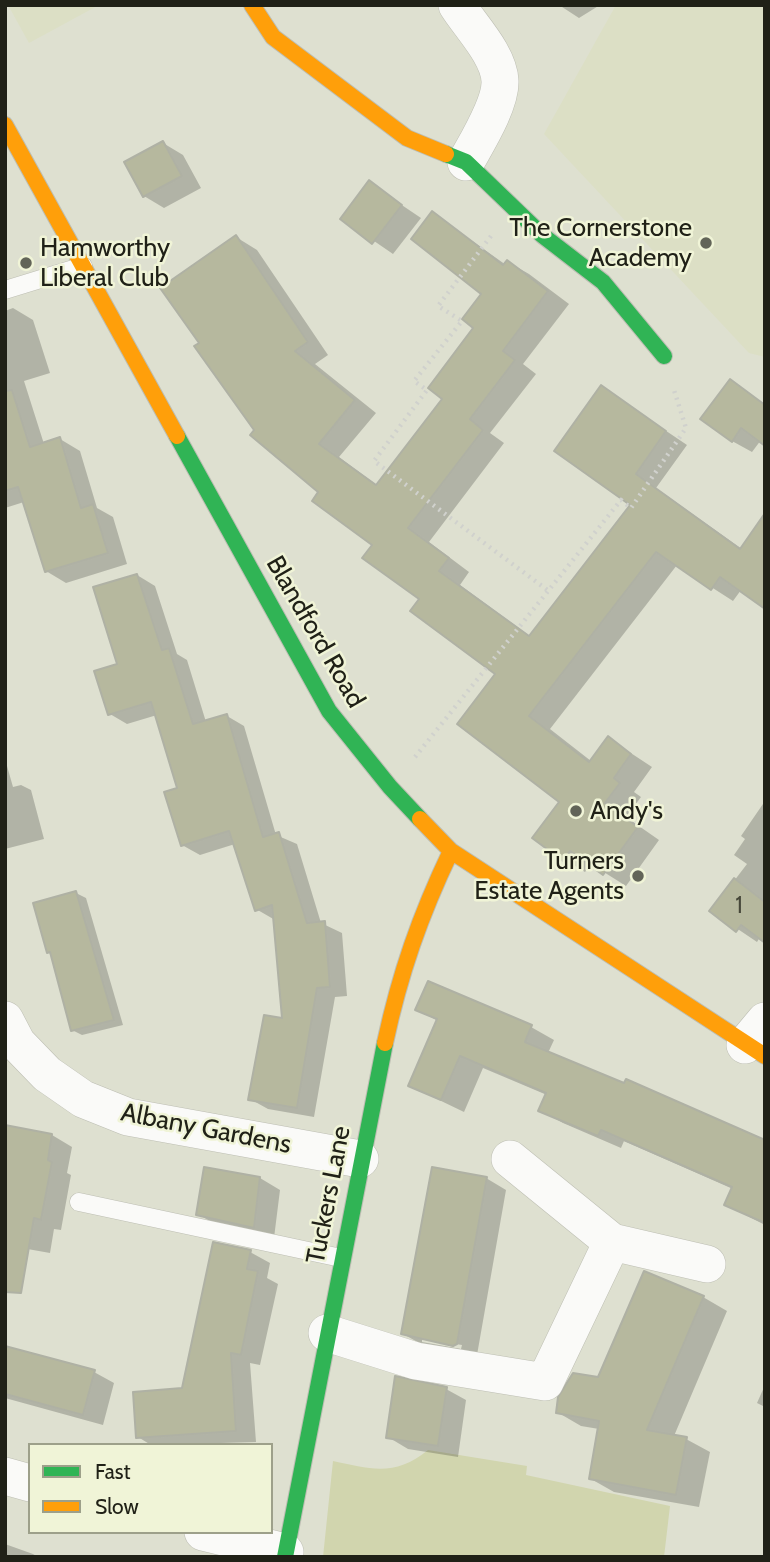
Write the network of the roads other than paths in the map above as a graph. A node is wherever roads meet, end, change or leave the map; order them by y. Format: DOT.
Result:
graph roads {
  1 [pos="252,5"];
  2 [pos="457,5"];
  3 [pos="5,125"];
  4 [pos="24,159"];
  5 [pos="466,162"];
  6 [pos="5,170"];
  7 [pos="83,266"];
  8 [pos="5,290"];
  9 [pos="664,356"];
  10 [pos="451,851"];
  11 [pos="5,1020"];
  12 [pos="758,1041"];
  13 [pos="360,1159"];
  14 [pos="510,1159"];
  15 [pos="79,1202"];
  16 [pos="612,1242"];
  17 [pos="341,1258"];
  18 [pos="707,1264"];
  19 [pos="327,1333"];
  20 [pos="5,1476"];
  21 [pos="28,1482"];
  22 [pos="210,1534"];
  23 [pos="285,1554"];
  1 -- 5 [label="street"];
  2 -- 5 [label="street"];
  3 -- 4 [label="street, Blandford Road"];
  4 -- 6 [label="lane"];
  4 -- 7 [label="street, Blandford Road"];
  5 -- 9 [label="street"];
  7 -- 8 [label="lane"];
  7 -- 10 [label="street, Blandford Road"];
  10 -- 12 [label="street, Blandford Road"];
  10 -- 13 [label="street, Tuckers Lane"];
  11 -- 13 [label="street, Albany Gardens"];
  13 -- 17 [label="street, Tuckers Lane"];
  14 -- 16 [label="street"];
  15 -- 17 [label="lane"];
  16 -- 18 [label="street"];
  16 -- 19 [label="street"];
  17 -- 19 [label="street, Tuckers Lane"];
  19 -- 23 [label="street, Tuckers Lane"];
  20 -- 21 [label="street"];
  22 -- 23 [label="street"];
}
